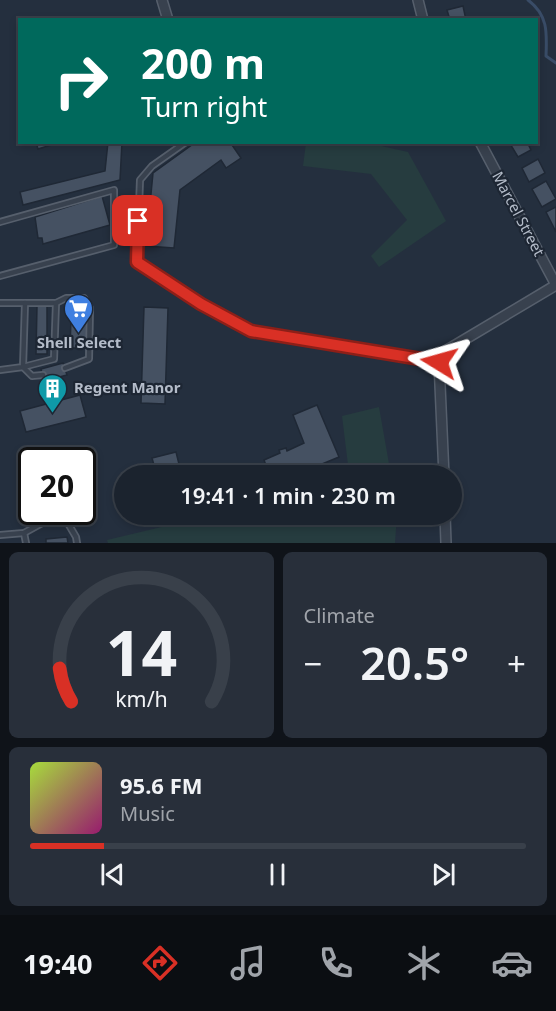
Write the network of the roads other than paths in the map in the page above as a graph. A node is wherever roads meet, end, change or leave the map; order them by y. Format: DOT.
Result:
graph roads {
  1 [pos="162,0"];
  2 [pos="418,0"];
  3 [pos="167,18"];
  4 [pos="422,18"];
  5 [pos="183,144"];
  6 [pos="481,144"];
  7 [pos="0,222"];
  8 [pos="0,276"];
  9 [pos="556,285"];
  10 [pos="0,303"];
  11 [pos="26,303"];
  12 [pos="56,303"];
  13 [pos="439,362"];
  14 [pos="23,368"];
  15 [pos="65,368"];
  16 [pos="0,370"];
  17 [pos="43,375"];
  18 [pos="444,465"];
  19 [pos="445,525"];
  20 [pos="24,533"];
  21 [pos="0,535"];
  22 [pos="26,543"];
  23 [pos="77,543"];
  24 [pos="446,543"];
  1 -- 3 [label="street"];
  2 -- 4 [label="street"];
  5 -- 13 [label="lane"];
  6 -- 9 [label="street, Marcel Street"];
  7 -- 8 [label="lane"];
  9 -- 13 [label="street"];
  10 -- 11 [label="lane"];
  11 -- 12 [label="lane"];
  11 -- 14 [label="lane"];
  12 -- 14 [label="lane"];
  12 -- 15 [label="lane"];
  13 -- 18 [label="street"];
  14 -- 16 [label="lane"];
  14 -- 17 [label="lane"];
  19 -- 24 [label="street"];
  20 -- 21 [label="lane"];
  20 -- 22 [label="lane"];
  20 -- 23 [label="lane"];
}
